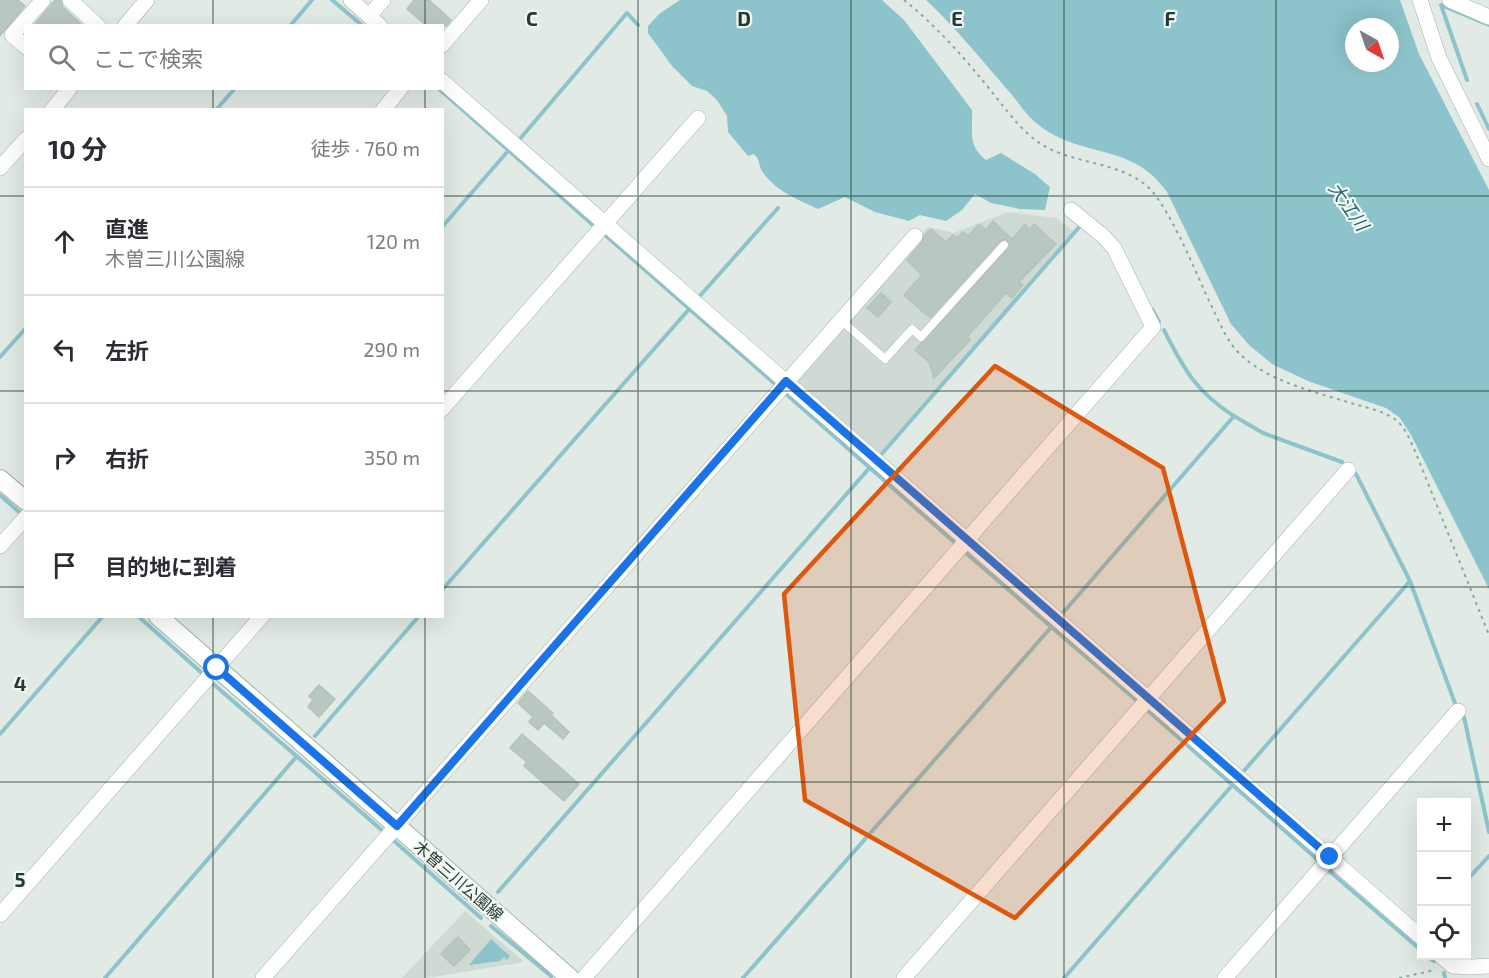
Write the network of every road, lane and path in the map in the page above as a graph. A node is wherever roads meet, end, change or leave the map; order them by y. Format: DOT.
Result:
graph roads {
  1 [pos="44,0"];
  2 [pos="70,0"];
  3 [pos="147,0"];
  4 [pos="351,0"];
  5 [pos="383,0"];
  6 [pos="481,0"];
  7 [pos="904,0"];
  8 [pos="1420,0"];
  9 [pos="1456,1"];
  10 [pos="1489,17"];
  11 [pos="374,21"];
  12 [pos="96,24"];
  13 [pos="127,24"];
  14 [pos="444,43"];
  15 [pos="24,45"];
  16 [pos="444,83"];
  17 [pos="68,90"];
  18 [pos="399,90"];
  19 [pos="54,108"];
  20 [pos="384,108"];
  21 [pos="698,118"];
  22 [pos="24,141"];
  23 [pos="1489,159"];
  24 [pos="0,168"];
  25 [pos="1071,210"];
  26 [pos="605,223"];
  27 [pos="915,236"];
  28 [pos="1004,245"];
  29 [pos="840,320"];
  30 [pos="786,381"];
  31 [pos="444,407"];
  32 [pos="1348,470"];
  33 [pos="0,479"];
  34 [pos="24,499"];
  35 [pos="24,519"];
  36 [pos="967,540"];
  37 [pos="0,546"];
  38 [pos="160,618"];
  39 [pos="260,618"];
  40 [pos="1489,635"];
  41 [pos="217,668"];
  42 [pos="1148,699"];
  43 [pos="1458,711"];
  44 [pos="397,826"];
  45 [pos="1330,857"];
  46 [pos="0,915"];
  47 [pos="1417,934"];
  48 [pos="1447,961"];
  49 [pos="1489,966"];
  50 [pos="263,978"];
  51 [pos="570,978"];
  52 [pos="584,978"];
  53 [pos="904,978"];
  54 [pos="1225,978"];
  55 [pos="1399,978"];
  1 -- 15 [label="street"];
  2 -- 12 [label="street"];
  3 -- 13 [label="street"];
  4 -- 11 [label="street"];
  5 -- 11 [label="street"];
  6 -- 14 [label="street"];
  7 -- 40 [label="path"];
  8 -- 23 [label="street"];
  9 -- 10 [label="street"];
  16 -- 26 [label="street"];
  17 -- 19 [label="street"];
  18 -- 20 [label="street"];
  21 -- 26 [label="street"];
  22 -- 24 [label="street"];
  25 -- 36 [label="street"];
  26 -- 30 [label="street"];
  26 -- 31 [label="street"];
  27 -- 29 [label="street"];
  28 -- 29 [label="lane"];
  29 -- 30 [label="street"];
  30 -- 36 [label="street"];
  30 -- 44 [label="street"];
  32 -- 42 [label="street"];
  33 -- 34 [label="main road"];
  35 -- 37 [label="street"];
  36 -- 42 [label="street"];
  36 -- 52 [label="street"];
  38 -- 41 [label="main road, 木曽三川公園線"];
  39 -- 41 [label="street"];
  41 -- 44 [label="main road, 木曽三川公園線"];
  41 -- 46 [label="street"];
  42 -- 45 [label="street"];
  42 -- 53 [label="street"];
  43 -- 45 [label="street"];
  44 -- 50 [label="street"];
  44 -- 51 [label="main road, 木曽三川公園線"];
  45 -- 47 [label="street"];
  45 -- 54 [label="street"];
  48 -- 49 [label="street"];
  48 -- 55 [label="path"];
}
